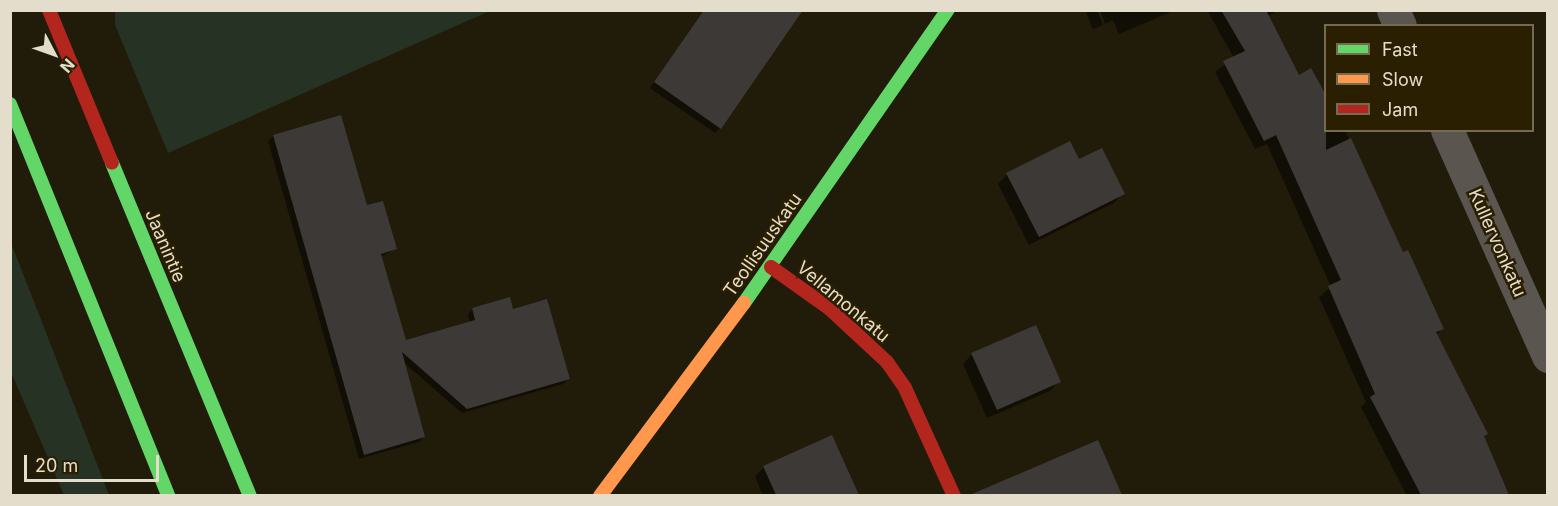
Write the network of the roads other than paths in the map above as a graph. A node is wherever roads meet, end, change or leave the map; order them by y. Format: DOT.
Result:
graph roads {
  1 [pos="49,10"];
  2 [pos="948,10"];
  3 [pos="1393,10"];
  4 [pos="1399,24"];
  5 [pos="10,104"];
  6 [pos="1448,132"];
  7 [pos="771,267"];
  8 [pos="1548,356"];
  9 [pos="168,495"];
  10 [pos="249,495"];
  11 [pos="600,495"];
  12 [pos="954,495"];
  1 -- 10 [label="main road, Jaanintie"];
  2 -- 7 [label="main road, Teollisuuskatu"];
  3 -- 4 [label="street"];
  5 -- 9 [label="main road"];
  6 -- 8 [label="street, Kullervonkatu"];
  7 -- 11 [label="main road, Teollisuuskatu"];
  7 -- 12 [label="main road, Vellamonkatu"];
}
